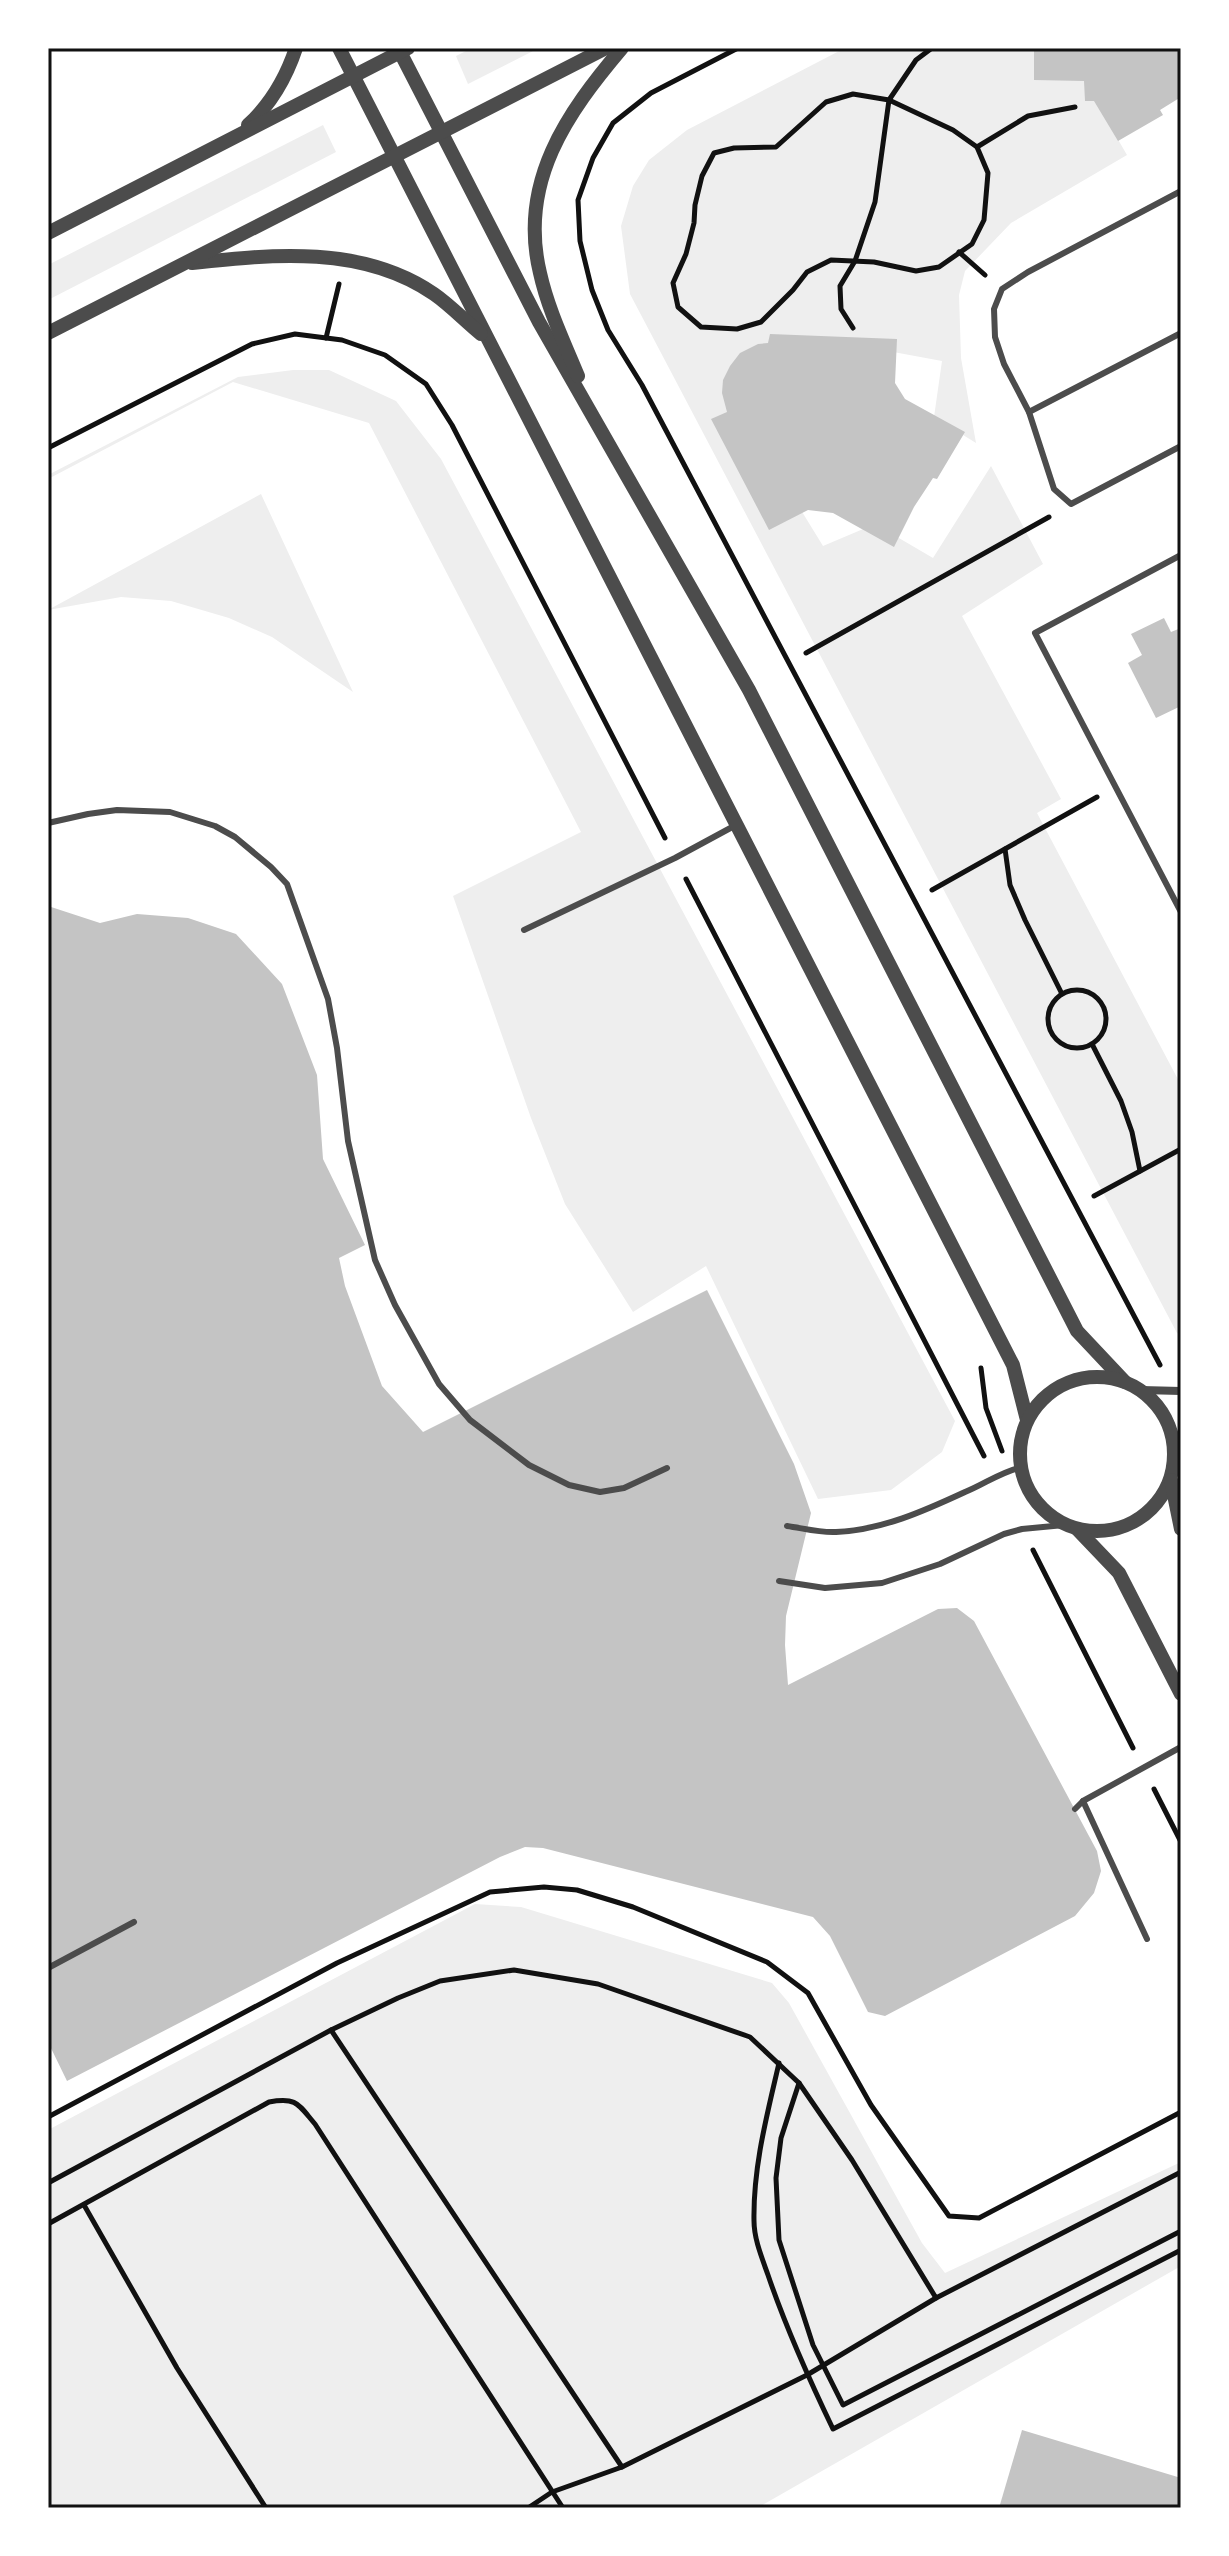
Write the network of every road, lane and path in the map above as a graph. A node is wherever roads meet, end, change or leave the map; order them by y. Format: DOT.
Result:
graph roads {
  1 [pos="296,48"];
  2 [pos="339,48"];
  3 [pos="606,48"];
  4 [pos="622,48"];
  5 [pos="738,48"];
  6 [pos="932,48"];
  7 [pos="402,49"];
  8 [pos="354,76"];
  9 [pos="889,100"];
  10 [pos="1075,107"];
  11 [pos="441,132"];
  12 [pos="232,139"];
  13 [pos="977,147"];
  14 [pos="394,156"];
  15 [pos="1181,191"];
  16 [pos="48,233"];
  17 [pos="959,252"];
  18 [pos="345,259"];
  19 [pos="855,261"];
  20 [pos="184,264"];
  21 [pos="1002,289"];
  22 [pos="853,328"];
  23 [pos="48,333"];
  24 [pos="1181,333"];
  25 [pos="326,338"];
  26 [pos="488,340"];
  27 [pos="1029,412"];
  28 [pos="603,435"];
  29 [pos="1181,446"];
  30 [pos="48,448"];
  31 [pos="1071,504"];
  32 [pos="1181,555"];
  33 [pos="806,653"];
  34 [pos="1116,786"];
  35 [pos="48,823"];
  36 [pos="736,825"];
  37 [pos="1005,849"];
  38 [pos="675,858"];
  39 [pos="932,890"];
  40 [pos="1181,912"];
  41 [pos="524,930"];
  42 [pos="1062,994"];
  43 [pos="1092,1044"];
  44 [pos="1181,1149"];
  45 [pos="1140,1171"];
  46 [pos="1094,1196"];
  47 [pos="1125,1382"];
  48 [pos="1141,1390"];
  49 [pos="1178,1391"];
  50 [pos="1027,1420"];
  51 [pos="1178,1456"];
  52 [pos="1022,1467"];
  53 [pos="667,1468"];
  54 [pos="994,1476"];
  55 [pos="1171,1480"];
  56 [pos="787,1526"];
  57 [pos="1071,1527"];
  58 [pos="1022,1529"];
  59 [pos="1181,1529"];
  60 [pos="779,1581"];
  61 [pos="1181,1694"];
  62 [pos="1181,1747"];
  63 [pos="1143,1768"];
  64 [pos="1083,1801"];
  65 [pos="1075,1809"];
  66 [pos="1181,1842"];
  67 [pos="134,1922"];
  68 [pos="1147,1939"];
  69 [pos="48,1968"];
  70 [pos="331,2030"];
  71 [pos="780,2062"];
  72 [pos="799,2083"];
  73 [pos="1181,2112"];
  74 [pos="48,2117"];
  75 [pos="1181,2172"];
  76 [pos="48,2183"];
  77 [pos="84,2205"];
  78 [pos="48,2224"];
  79 [pos="1181,2231"];
  80 [pos="1181,2250"];
  81 [pos="936,2298"];
  82 [pos="823,2366"];
  83 [pos="807,2375"];
  84 [pos="622,2467"];
  85 [pos="552,2492"];
  86 [pos="266,2508"];
  87 [pos="528,2508"];
  88 [pos="563,2508"];
  1 -- 12 [label="street"];
  2 -- 8 [label="street"];
  3 -- 11 [label="street"];
  4 -- 28 [label="street"];
  5 -- 49 [label="path"];
  6 -- 9 [label="path"];
  7 -- 8 [label="street"];
  7 -- 11 [label="street"];
  8 -- 12 [label="street"];
  8 -- 14 [label="street"];
  9 -- 13 [label="path"];
  9 -- 19 [label="path"];
  9 -- 19 [label="path"];
  10 -- 13 [label="path"];
  11 -- 14 [label="street"];
  11 -- 28 [label="street"];
  12 -- 16 [label="street"];
  13 -- 17 [label="path"];
  14 -- 20 [label="street"];
  14 -- 26 [label="street"];
  15 -- 21 [label="lane"];
  17 -- 19 [label="path"];
  17 -- 21 [label="path"];
  18 -- 20 [label="street"];
  18 -- 25 [label="path"];
  18 -- 26 [label="street"];
  19 -- 22 [label="path"];
  20 -- 23 [label="street"];
  21 -- 27 [label="lane"];
  24 -- 27 [label="lane"];
  25 -- 30 [label="path"];
  25 -- 38 [label="path"];
  26 -- 36 [label="street"];
  27 -- 31 [label="lane"];
  28 -- 47 [label="street"];
  29 -- 31 [label="lane"];
  31 -- 33 [label="path"];
  32 -- 34 [label="lane"];
  34 -- 37 [label="path"];
  34 -- 40 [label="lane"];
  35 -- 53 [label="lane"];
  36 -- 38 [label="lane"];
  36 -- 50 [label="street"];
  37 -- 39 [label="path"];
  37 -- 42 [label="path"];
  38 -- 41 [label="lane"];
  38 -- 54 [label="path"];
  42 -- 43 [label="path"];
  42 -- 43 [label="path"];
  43 -- 45 [label="path"];
  44 -- 45 [label="path"];
  45 -- 46 [label="path"];
  47 -- 48 [label="street"];
  47 -- 50 [label="street"];
  48 -- 49 [label="street"];
  48 -- 51 [label="street"];
  50 -- 52 [label="street"];
  51 -- 55 [label="street"];
  52 -- 54 [label="lane"];
  52 -- 57 [label="street"];
  54 -- 56 [label="lane"];
  55 -- 57 [label="street"];
  55 -- 59 [label="street"];
  57 -- 58 [label="lane"];
  57 -- 61 [label="street"];
  58 -- 60 [label="lane"];
  58 -- 63 [label="path"];
  62 -- 63 [label="lane"];
  63 -- 64 [label="lane"];
  63 -- 66 [label="path"];
  64 -- 65 [label="lane"];
  64 -- 68 [label="lane"];
  67 -- 69 [label="lane"];
  70 -- 71 [label="path"];
  70 -- 76 [label="path"];
  70 -- 84 [label="path"];
  71 -- 72 [label="path"];
  71 -- 83 [label="path"];
  72 -- 81 [label="path"];
  72 -- 82 [label="path"];
  73 -- 74 [label="path"];
  75 -- 81 [label="path"];
  77 -- 78 [label="path"];
  77 -- 85 [label="path"];
  77 -- 86 [label="path"];
  79 -- 82 [label="path"];
  80 -- 83 [label="path"];
  81 -- 82 [label="path"];
  82 -- 83 [label="path"];
  83 -- 84 [label="path"];
  84 -- 85 [label="path"];
  85 -- 87 [label="path"];
  85 -- 88 [label="path"];
}
